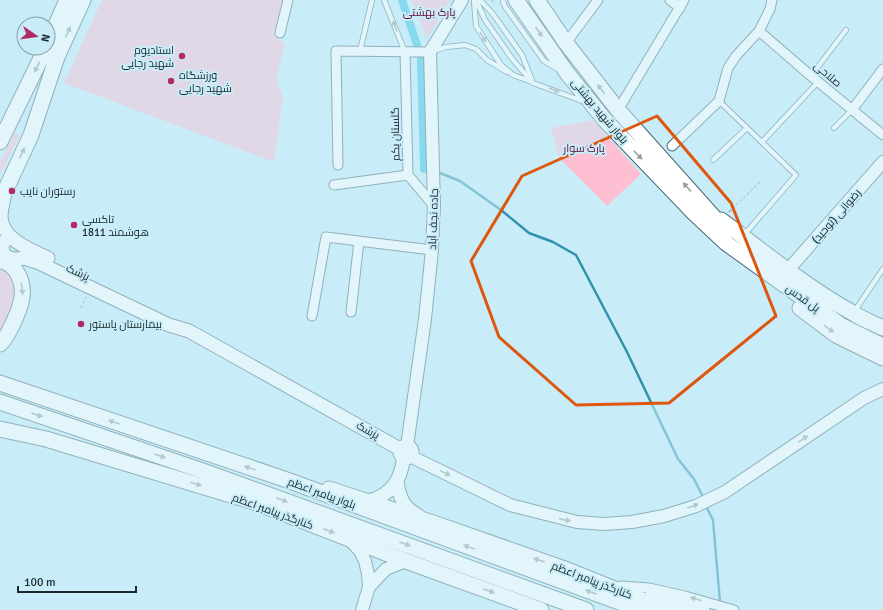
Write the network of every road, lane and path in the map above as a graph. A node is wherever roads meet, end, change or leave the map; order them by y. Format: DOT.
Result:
graph roads {
  1 [pos="67,0"];
  2 [pos="83,0"];
  3 [pos="288,0"];
  4 [pos="372,0"];
  5 [pos="384,0"];
  6 [pos="462,0"];
  7 [pos="475,0"];
  8 [pos="480,0"];
  9 [pos="492,0"];
  10 [pos="503,0"];
  11 [pos="516,0"];
  12 [pos="537,0"];
  13 [pos="598,0"];
  14 [pos="670,0"];
  15 [pos="772,0"];
  16 [pos="495,4"];
  17 [pos="682,4"];
  18 [pos="56,25"];
  19 [pos="846,30"];
  20 [pos="759,31"];
  21 [pos="280,33"];
  22 [pos="566,43"];
  23 [pos="56,44"];
  24 [pos="360,51"];
  25 [pos="405,52"];
  26 [pos="430,52"];
  27 [pos="50,56"];
  28 [pos="50,56"];
  29 [pos="883,69"];
  30 [pos="567,72"];
  31 [pos="513,75"];
  32 [pos="814,79"];
  33 [pos="534,83"];
  34 [pos="719,101"];
  35 [pos="593,106"];
  36 [pos="618,110"];
  37 [pos="852,110"];
  38 [pos="747,128"];
  39 [pos="834,128"];
  40 [pos="883,135"];
  41 [pos="0,142"];
  42 [pos="762,142"];
  43 [pos="672,146"];
  44 [pos="713,160"];
  45 [pos="883,162"];
  46 [pos="338,165"];
  47 [pos="408,175"];
  48 [pos="761,181"];
  49 [pos="334,184"];
  50 [pos="3,195"];
  51 [pos="434,206"];
  52 [pos="700,211"];
  53 [pos="722,220"];
  54 [pos="11,238"];
  55 [pos="734,239"];
  56 [pos="359,241"];
  57 [pos="432,250"];
  58 [pos="5,261"];
  59 [pos="883,269"];
  60 [pos="788,270"];
  61 [pos="351,312"];
  62 [pos="853,313"];
  63 [pos="312,316"];
  64 [pos="883,328"];
  65 [pos="189,331"];
  66 [pos="883,338"];
  67 [pos="0,344"];
  68 [pos="883,346"];
  69 [pos="883,358"];
  70 [pos="0,383"];
  71 [pos="883,389"];
  72 [pos="0,402"];
  73 [pos="0,429"];
  74 [pos="405,452"];
  75 [pos="203,471"];
  76 [pos="287,480"];
  77 [pos="397,482"];
  78 [pos="368,501"];
  79 [pos="254,502"];
  80 [pos="433,523"];
  81 [pos="347,538"];
  82 [pos="406,561"];
  83 [pos="596,581"];
  84 [pos="621,586"];
  85 [pos="369,587"];
  86 [pos="362,610"];
  87 [pos="541,610"];
  88 [pos="586,610"];
  89 [pos="641,610"];
  90 [pos="667,610"];
  91 [pos="702,610"];
  92 [pos="734,610"];
  1 -- 18 [label="main road"];
  23 -- 2 [label="main road, one-way"];
  3 -- 21 [label="street"];
  4 -- 24 [label="lane"];
  25 -- 5 [label="lane, one-way"];
  6 -- 26 [label="street"];
  7 -- 31 [label="lane, one-way"];
  7 -- 33 [label="lane"];
  8 -- 33 [label="lane"];
  9 -- 16 [label="path"];
  10 -- 30 [label="lane"];
  11 -- 30 [label="main road, بلوار شهید بهشتی, one-way"];
  12 -- 22 [label="main road, بلوار شهید بهشتی"];
  13 -- 22 [label="street"];
  14 -- 17 [label="street"];
  15 -- 20 [label="street"];
  17 -- 36 [label="street"];
  19 -- 32 [label="lane"];
  20 -- 32 [label="street, صلاحی"];
  20 -- 34 [label="street"];
  36 -- 22 [label="main road, بلوار شهید بهشتی, one-way"];
  24 -- 25 [label="street"];
  24 -- 46 [label="street"];
  25 -- 26 [label="street"];
  25 -- 47 [label="street, گلستان یکم"];
  26 -- 31 [label="lane"];
  26 -- 51 [label="street, جاده نجف آباد"];
  27 -- 41 [label="main road"];
  50 -- 28 [label="main road, one-way"];
  29 -- 37 [label="street"];
  30 -- 35 [label="main road, بلوار شهید بهشتی"];
  31 -- 33 [label="lane"];
  32 -- 37 [label="street, صلاحی"];
  32 -- 42 [label="lane"];
  33 -- 35 [label="lane, one-way"];
  34 -- 38 [label="lane"];
  34 -- 43 [label="street"];
  35 -- 52 [label="main road, بلوار شهید بهشتی, one-way"];
  52 -- 36 [label="main road, بلوار شهید بهشتی, one-way"];
  37 -- 39 [label="lane"];
  37 -- 40 [label="street, صلاحی"];
  38 -- 42 [label="lane"];
  38 -- 44 [label="lane"];
  42 -- 55 [label="lane"];
  45 -- 60 [label="street, رضوانی (توحید)"];
  47 -- 49 [label="street"];
  47 -- 51 [label="street, گلستان یکم"];
  48 -- 53 [label="path"];
  50 -- 54 [label="main road"];
  51 -- 57 [label="street, جاده نجف آباد"];
  52 -- 53 [label="main road, بلوار شهید بهشتی"];
  52 -- 55 [label="main road, بلوار شهید بهشتی"];
  52 -- 69 [label="main road, بلوار شهید بهشتی, one-way"];
  53 -- 55 [label="main road, بلوار شهید بهشتی"];
  54 -- 58 [label="main road"];
  54 -- 65 [label="main road, پزشک"];
  55 -- 60 [label="main road, بلوار شهید بهشتی"];
  55 -- 66 [label="main road, پل قدس"];
  55 -- 68 [label="main road, پل قدس"];
  56 -- 57 [label="street"];
  56 -- 61 [label="street"];
  56 -- 63 [label="street"];
  57 -- 74 [label="street, جاده نجف آباد"];
  58 -- 65 [label="main road, پزشک"];
  58 -- 67 [label="main road, one-way"];
  59 -- 62 [label="lane"];
  60 -- 62 [label="main road, بلوار شهید بهشتی"];
  62 -- 64 [label="main road, بلوار شهید بهشتی"];
  65 -- 74 [label="main road, پزشک"];
  76 -- 70 [label="main road, بلوار پیامبر اعظم, one-way"];
  74 -- 71 [label="street, one-way"];
  72 -- 75 [label="main road, بلوار پیامبر اعظم, one-way"];
  73 -- 79 [label="main road, کنارگذر پیامبر اعظم, one-way"];
  74 -- 77 [label="main road, جاده نجف آباد"];
  75 -- 79 [label="main road"];
  75 -- 88 [label="main road, بلوار پیامبر اعظم, one-way"];
  76 -- 78 [label="main road, کنارگذر پیامبر اعظم"];
  89 -- 76 [label="main road, بلوار پیامبر اعظم, one-way"];
  77 -- 78 [label="main road"];
  77 -- 80 [label="main road"];
  78 -- 80 [label="main road, کنارگذر پیامبر اعظم"];
  79 -- 81 [label="main road, کنارگذر پیامبر اعظم, one-way"];
  83 -- 80 [label="main road, کنارگذر پیامبر اعظم, one-way"];
  81 -- 82 [label="main road, کنارگذر پیامبر اعظم"];
  81 -- 85 [label="street"];
  82 -- 85 [label="street"];
  82 -- 87 [label="main road, کنارگذر پیامبر اعظم, one-way"];
  83 -- 84 [label="main road"];
  83 -- 90 [label="main road, کنارگذر پیامبر اعظم"];
  84 -- 91 [label="main road"];
  92 -- 84 [label="street, one-way"];
  85 -- 86 [label="street"];
}
